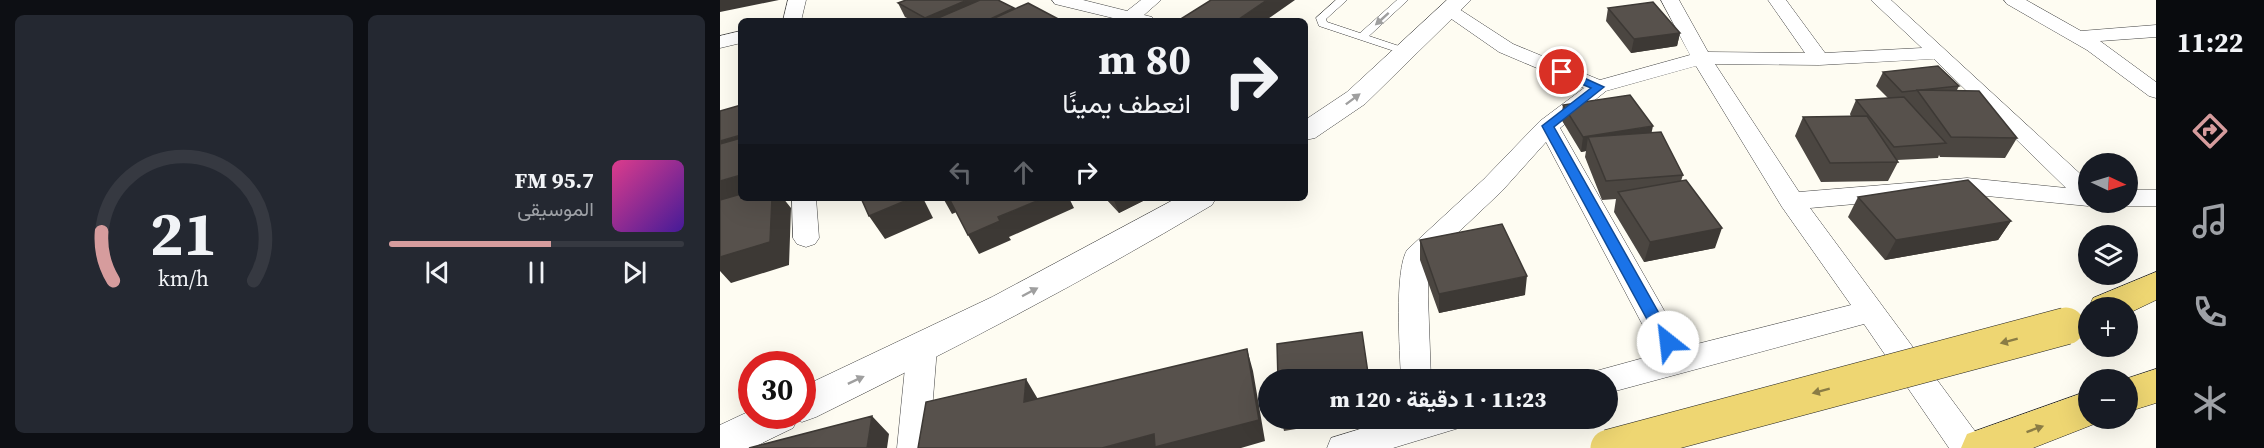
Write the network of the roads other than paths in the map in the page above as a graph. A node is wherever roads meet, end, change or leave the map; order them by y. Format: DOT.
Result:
graph roads {
  1 [pos="797,0"];
  2 [pos="1061,0"];
  3 [pos="1152,0"];
  4 [pos="1342,0"];
  5 [pos="1403,0"];
  6 [pos="1670,0"];
  7 [pos="1777,0"];
  8 [pos="1880,0"];
  9 [pos="2013,0"];
  10 [pos="1455,6"];
  11 [pos="793,18"];
  12 [pos="1128,18"];
  13 [pos="1138,18"];
  14 [pos="2156,31"];
  15 [pos="2078,37"];
  16 [pos="738,38"];
  17 [pos="1361,38"];
  18 [pos="720,42"];
  19 [pos="1407,52"];
  20 [pos="1939,53"];
  21 [pos="1700,58"];
  22 [pos="1819,58"];
  23 [pos="1599,87"];
  24 [pos="2156,92"];
  25 [pos="1548,126"];
  26 [pos="1308,130"];
  27 [pos="2078,187"];
  28 [pos="2078,196"];
  29 [pos="2138,198"];
  30 [pos="2156,198"];
  31 [pos="804,201"];
  32 [pos="1197,201"];
  33 [pos="1791,201"];
  34 [pos="806,238"];
  35 [pos="2156,285"];
  36 [pos="2130,297"];
  37 [pos="1871,311"];
  38 [pos="2077,321"];
  39 [pos="922,348"];
  40 [pos="1678,362"];
  41 [pos="1416,369"];
  42 [pos="1618,377"];
  43 [pos="816,398"];
  44 [pos="2078,413"];
  45 [pos="752,429"];
  46 [pos="1397,429"];
  47 [pos="720,444"];
  48 [pos="913,448"];
  49 [pos="1344,448"];
  50 [pos="1609,448"];
  51 [pos="1968,448"];
  52 [pos="1982,448"];
  1 -- 11 [label="street"];
  2 -- 12 [label="street"];
  3 -- 13 [label="street"];
  4 -- 17 [label="lane"];
  5 -- 17 [label="lane, one-way"];
  6 -- 21 [label="street"];
  7 -- 22 [label="street"];
  8 -- 20 [label="street"];
  9 -- 15 [label="street"];
  10 -- 19 [label="street"];
  10 -- 23 [label="street"];
  14 -- 15 [label="street"];
  15 -- 24 [label="street"];
  16 -- 18 [label="street"];
  17 -- 19 [label="lane"];
  26 -- 19 [label="street, one-way"];
  20 -- 22 [label="street"];
  20 -- 27 [label="street"];
  21 -- 22 [label="street"];
  21 -- 23 [label="street"];
  21 -- 33 [label="street"];
  23 -- 25 [label="street"];
  25 -- 40 [label="street"];
  25 -- 41 [label="street"];
  28 -- 33 [label="street"];
  29 -- 30 [label="street"];
  31 -- 34 [label="street"];
  39 -- 32 [label="street, one-way"];
  33 -- 37 [label="street"];
  35 -- 36 [label="main road"];
  37 -- 40 [label="street"];
  37 -- 51 [label="street"];
  38 -- 50 [label="main road, one-way, bridge"];
  43 -- 39 [label="street, one-way"];
  39 -- 48 [label="street"];
  40 -- 42 [label="street"];
  52 -- 44 [label="main road, one-way"];
  45 -- 47 [label="street"];
  46 -- 49 [label="street"];
}
